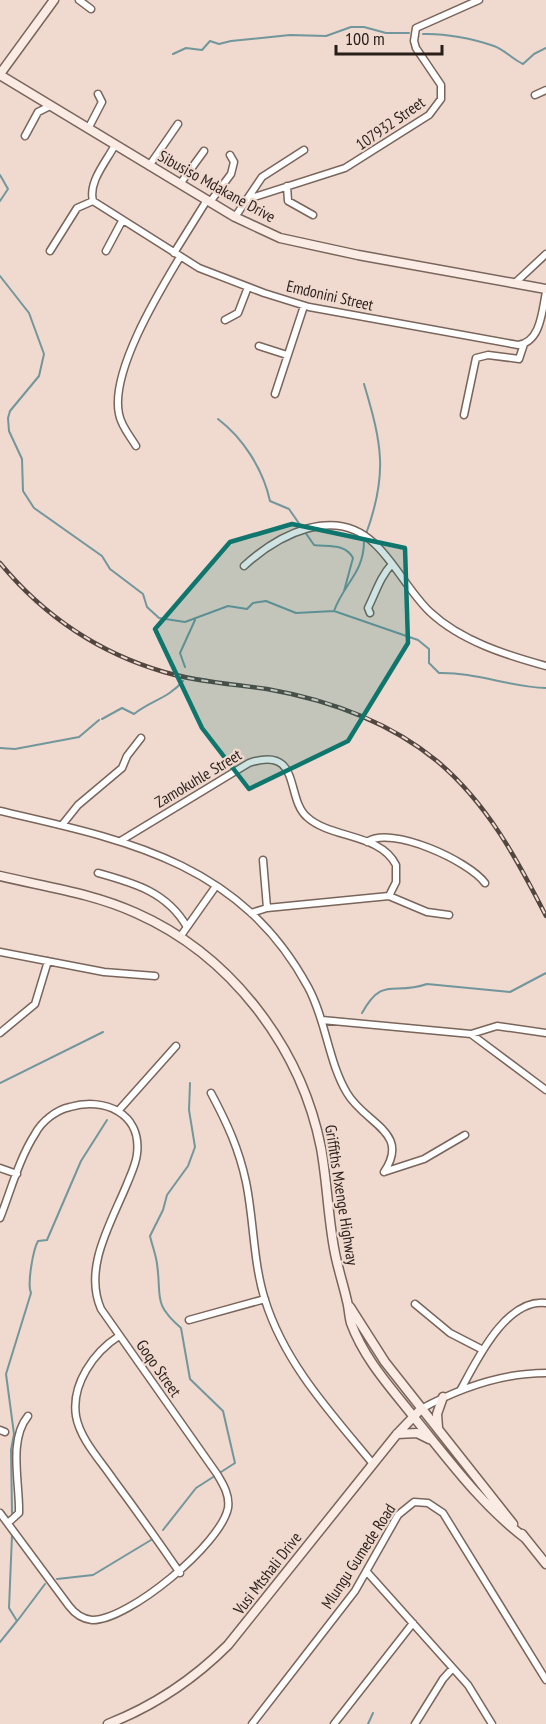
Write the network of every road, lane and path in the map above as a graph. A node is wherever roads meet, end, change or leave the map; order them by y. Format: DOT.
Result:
graph roads {
  1 [pos="79,0"];
  2 [pos="479,0"];
  3 [pos="55,1"];
  4 [pos="91,9"];
  5 [pos="0,74"];
  6 [pos="546,90"];
  7 [pos="98,94"];
  8 [pos="535,95"];
  9 [pos="50,106"];
  10 [pos="178,124"];
  11 [pos="88,129"];
  12 [pos="25,136"];
  13 [pos="115,145"];
  14 [pos="204,150"];
  15 [pos="304,150"];
  16 [pos="230,155"];
  17 [pos="149,166"];
  18 [pos="180,184"];
  19 [pos="287,186"];
  20 [pos="245,200"];
  21 [pos="93,201"];
  22 [pos="209,201"];
  23 [pos="313,215"];
  24 [pos="235,217"];
  25 [pos="122,221"];
  26 [pos="50,251"];
  27 [pos="106,251"];
  28 [pos="546,254"];
  29 [pos="177,255"];
  30 [pos="516,282"];
  31 [pos="248,287"];
  32 [pos="546,290"];
  33 [pos="304,306"];
  34 [pos="225,320"];
  35 [pos="524,344"];
  36 [pos="259,346"];
  37 [pos="287,355"];
  38 [pos="275,394"];
  39 [pos="465,415"];
  40 [pos="136,446"];
  41 [pos="392,564"];
  42 [pos="244,566"];
  43 [pos="370,613"];
  44 [pos="546,666"];
  45 [pos="141,738"];
  46 [pos="0,811"];
  47 [pos="62,825"];
  48 [pos="122,840"];
  49 [pos="367,842"];
  50 [pos="263,860"];
  51 [pos="98,873"];
  52 [pos="0,876"];
  53 [pos="485,883"];
  54 [pos="216,886"];
  55 [pos="389,896"];
  56 [pos="267,908"];
  57 [pos="251,913"];
  58 [pos="449,915"];
  59 [pos="187,927"];
  60 [pos="180,937"];
  61 [pos="0,952"];
  62 [pos="48,961"];
  63 [pos="155,976"];
  64 [pos="322,1020"];
  65 [pos="0,1033"];
  66 [pos="546,1033"];
  67 [pos="471,1034"];
  68 [pos="176,1046"];
  69 [pos="546,1090"];
  70 [pos="211,1093"];
  71 [pos="119,1110"];
  72 [pos="465,1135"];
  73 [pos="0,1168"];
  74 [pos="17,1174"];
  75 [pos="0,1218"];
  76 [pos="265,1299"];
  77 [pos="347,1301"];
  78 [pos="546,1303"];
  79 [pos="415,1304"];
  80 [pos="189,1320"];
  81 [pos="119,1336"];
  82 [pos="483,1350"];
  83 [pos="546,1373"];
  84 [pos="461,1389"];
  85 [pos="443,1397"];
  86 [pos="422,1409"];
  87 [pos="28,1416"];
  88 [pos="413,1416"];
  89 [pos="439,1431"];
  90 [pos="397,1434"];
  91 [pos="440,1450"];
  92 [pos="373,1464"];
  93 [pos="0,1513"];
  94 [pos="9,1522"];
  95 [pos="525,1538"];
  96 [pos="546,1564"];
  97 [pos="367,1572"];
  98 [pos="180,1573"];
  99 [pos="413,1623"];
  100 [pos="452,1669"];
  101 [pos="546,1680"];
  102 [pos="108,1724"];
  103 [pos="252,1724"];
  104 [pos="334,1724"];
  105 [pos="414,1724"];
  106 [pos="492,1724"];
  1 -- 4 [label="street"];
  2 -- 19 [label="street, 107932 Street"];
  3 -- 5 [label="street"];
  5 -- 9 [label="street, Sibusiso Mdakane Drive"];
  6 -- 8 [label="street"];
  7 -- 11 [label="street"];
  9 -- 11 [label="street, Sibusiso Mdakane Drive"];
  9 -- 12 [label="street"];
  10 -- 17 [label="street"];
  11 -- 13 [label="street, Sibusiso Mdakane Drive"];
  13 -- 17 [label="street, Sibusiso Mdakane Drive"];
  13 -- 21 [label="street"];
  14 -- 18 [label="street"];
  15 -- 20 [label="street"];
  16 -- 22 [label="street"];
  17 -- 18 [label="street, Sibusiso Mdakane Drive"];
  18 -- 22 [label="street, Sibusiso Mdakane Drive"];
  19 -- 20 [label="street, 107932 Street"];
  19 -- 23 [label="street"];
  20 -- 24 [label="street"];
  21 -- 25 [label="street, Emdonini Street"];
  21 -- 26 [label="street"];
  22 -- 24 [label="street, Sibusiso Mdakane Drive"];
  22 -- 29 [label="street"];
  24 -- 30 [label="street, Sibusiso Mdakane Drive"];
  25 -- 27 [label="street"];
  25 -- 29 [label="street, Emdonini Street"];
  28 -- 30 [label="street"];
  29 -- 31 [label="street, Emdonini Street"];
  29 -- 40 [label="street"];
  30 -- 32 [label="street, Sibusiso Mdakane Drive"];
  31 -- 33 [label="street, Emdonini Street"];
  31 -- 34 [label="street"];
  32 -- 35 [label="street"];
  33 -- 35 [label="street, Emdonini Street"];
  33 -- 37 [label="street"];
  35 -- 39 [label="street"];
  36 -- 37 [label="street"];
  37 -- 38 [label="street"];
  41 -- 42 [label="street"];
  41 -- 43 [label="street"];
  41 -- 44 [label="street"];
  45 -- 47 [label="street"];
  46 -- 47 [label="street"];
  47 -- 48 [label="street"];
  48 -- 49 [label="street, Zamokuhle Street"];
  48 -- 54 [label="street"];
  49 -- 53 [label="street"];
  49 -- 55 [label="street, Zamokuhle Street"];
  50 -- 56 [label="street"];
  51 -- 59 [label="street"];
  52 -- 60 [label="street, Griffiths Mxenge Highway"];
  54 -- 57 [label="street"];
  54 -- 59 [label="street"];
  55 -- 56 [label="street"];
  55 -- 58 [label="street"];
  56 -- 57 [label="street"];
  57 -- 64 [label="street"];
  59 -- 60 [label="street"];
  60 -- 77 [label="street, Griffiths Mxenge Highway"];
  61 -- 62 [label="street"];
  62 -- 63 [label="street"];
  62 -- 65 [label="street"];
  64 -- 67 [label="street"];
  64 -- 72 [label="street"];
  66 -- 67 [label="street"];
  67 -- 69 [label="street"];
  68 -- 71 [label="street"];
  70 -- 76 [label="street"];
  71 -- 74 [label="street"];
  71 -- 81 [label="street, Goqo Street"];
  73 -- 74 [label="street"];
  74 -- 75 [label="street"];
  76 -- 80 [label="street"];
  76 -- 92 [label="street"];
  77 -- 86 [label="street, Griffiths Mxenge Highway"];
  77 -- 88 [label="street, Griffiths Mxenge Highway"];
  78 -- 82 [label="street"];
  79 -- 82 [label="street"];
  81 -- 98 [label="street"];
  81 -- 98 [label="street, Goqo Street"];
  82 -- 84 [label="street"];
  83 -- 84 [label="street"];
  84 -- 85 [label="street"];
  85 -- 86 [label="street"];
  85 -- 89 [label="street"];
  86 -- 88 [label="street, Vusi Mtshali Drive"];
  86 -- 89 [label="street, Griffiths Mxenge Highway"];
  87 -- 94 [label="street"];
  88 -- 90 [label="street, Vusi Mtshali Drive"];
  88 -- 91 [label="street, Griffiths Mxenge Highway"];
  89 -- 95 [label="street, Griffiths Mxenge Highway"];
  90 -- 91 [label="street"];
  90 -- 92 [label="street, Vusi Mtshali Drive"];
  91 -- 95 [label="street, Griffiths Mxenge Highway"];
  92 -- 102 [label="street, Vusi Mtshali Drive"];
  93 -- 94 [label="street, Goqo Street"];
  94 -- 98 [label="street, Goqo Street"];
  95 -- 96 [label="street, Griffiths Mxenge Highway"];
  97 -- 99 [label="street"];
  97 -- 101 [label="street, Mlungu Gumede Road"];
  97 -- 103 [label="street, Mlungu Gumede Road"];
  99 -- 100 [label="street"];
  99 -- 104 [label="street"];
  100 -- 105 [label="street"];
  100 -- 106 [label="street"];
}
